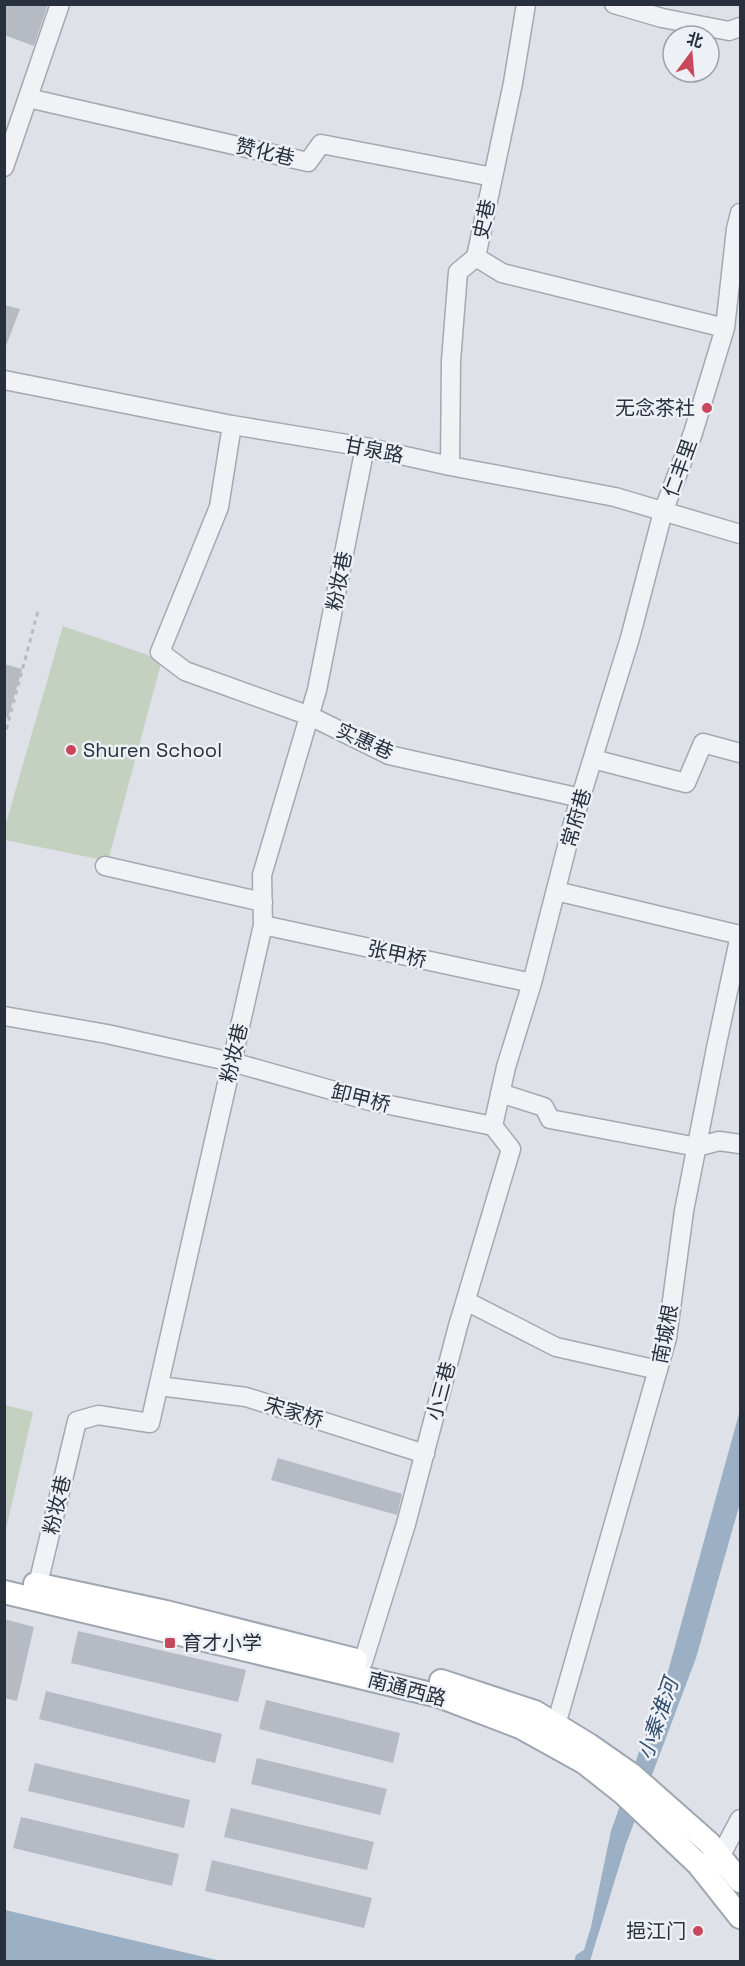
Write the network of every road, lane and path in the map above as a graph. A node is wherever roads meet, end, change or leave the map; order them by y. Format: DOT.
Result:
graph roads {
  1 [pos="60,4"];
  2 [pos="526,4"];
  3 [pos="614,4"];
  4 [pos="741,27"];
  5 [pos="28,98"];
  6 [pos="4,167"];
  7 [pos="493,177"];
  8 [pos="741,213"];
  9 [pos="476,257"];
  10 [pos="736,283"];
  11 [pos="725,328"];
  12 [pos="4,380"];
  13 [pos="232,425"];
  14 [pos="365,447"];
  15 [pos="450,466"];
  16 [pos="663,512"];
  17 [pos="741,534"];
  18 [pos="38,611"];
  19 [pos="310,716"];
  20 [pos="4,738"];
  21 [pos="741,753"];
  22 [pos="592,759"];
  23 [pos="581,798"];
  24 [pos="105,866"];
  25 [pos="556,891"];
  26 [pos="263,902"];
  27 [pos="263,925"];
  28 [pos="740,935"];
  29 [pos="532,982"];
  30 [pos="4,1016"];
  31 [pos="232,1062"];
  32 [pos="500,1093"];
  33 [pos="493,1126"];
  34 [pos="741,1144"];
  35 [pos="696,1147"];
  36 [pos="466,1301"];
  37 [pos="658,1371"];
  38 [pos="159,1386"];
  39 [pos="425,1454"];
  40 [pos="4,1577"];
  41 [pos="38,1584"];
  42 [pos="4,1592"];
  43 [pos="363,1662"];
  44 [pos="556,1725"];
  45 [pos="628,1784"];
  46 [pos="741,1819"];
  47 [pos="720,1857"];
  48 [pos="741,1881"];
  49 [pos="741,1917"];
  1 -- 5 [label="street"];
  2 -- 7 [label="street, 史巷"];
  3 -- 4 [label="street"];
  5 -- 6 [label="street"];
  5 -- 7 [label="street, 赞化巷"];
  7 -- 9 [label="street, 史巷"];
  8 -- 10 [label="street, 仁丰里"];
  9 -- 11 [label="street"];
  9 -- 15 [label="street, 史巷"];
  10 -- 11 [label="street, 仁丰里"];
  11 -- 16 [label="street, 仁丰里"];
  12 -- 13 [label="street, 甘泉路"];
  13 -- 14 [label="street, 甘泉路"];
  13 -- 19 [label="street, 实惠巷"];
  14 -- 15 [label="street, 甘泉路"];
  14 -- 19 [label="street, 粉妆巷"];
  15 -- 16 [label="street, 甘泉路"];
  16 -- 17 [label="street, 甘泉路"];
  16 -- 22 [label="street, 常府巷"];
  18 -- 20 [label="path"];
  19 -- 23 [label="street, 实惠巷"];
  19 -- 26 [label="street, 粉妆巷"];
  21 -- 22 [label="street"];
  22 -- 23 [label="street, 常府巷"];
  23 -- 25 [label="street, 常府巷"];
  24 -- 26 [label="street"];
  25 -- 28 [label="street"];
  25 -- 29 [label="street, 常府巷"];
  26 -- 27 [label="street, 粉妆巷"];
  27 -- 29 [label="street, 张甲桥"];
  27 -- 31 [label="street, 粉妆巷"];
  28 -- 35 [label="street, 南城根"];
  29 -- 32 [label="street, 常府巷"];
  30 -- 31 [label="street, 卸甲桥"];
  31 -- 33 [label="street, 卸甲桥"];
  31 -- 38 [label="street, 粉妆巷"];
  32 -- 33 [label="street, 常府巷"];
  32 -- 35 [label="street"];
  33 -- 36 [label="street, 小三巷"];
  34 -- 35 [label="street"];
  35 -- 37 [label="street, 南城根"];
  36 -- 37 [label="street"];
  36 -- 39 [label="street, 小三巷"];
  37 -- 44 [label="street, 南城根"];
  38 -- 39 [label="street, 宋家桥"];
  38 -- 41 [label="street, 粉妆巷"];
  39 -- 43 [label="street, 小三巷"];
  40 -- 41 [label="main road, 南通西路"];
  41 -- 43 [label="main road, 南通西路"];
  42 -- 45 [label="main road, 南通西路"];
  43 -- 44 [label="main road, 南通西路"];
  44 -- 45 [label="main road, 南通西路"];
  45 -- 47 [label="main road, 南通西路"];
  45 -- 49 [label="main road, 南通西路"];
  46 -- 47 [label="street"];
  47 -- 48 [label="main road, 南通西路"];
}
